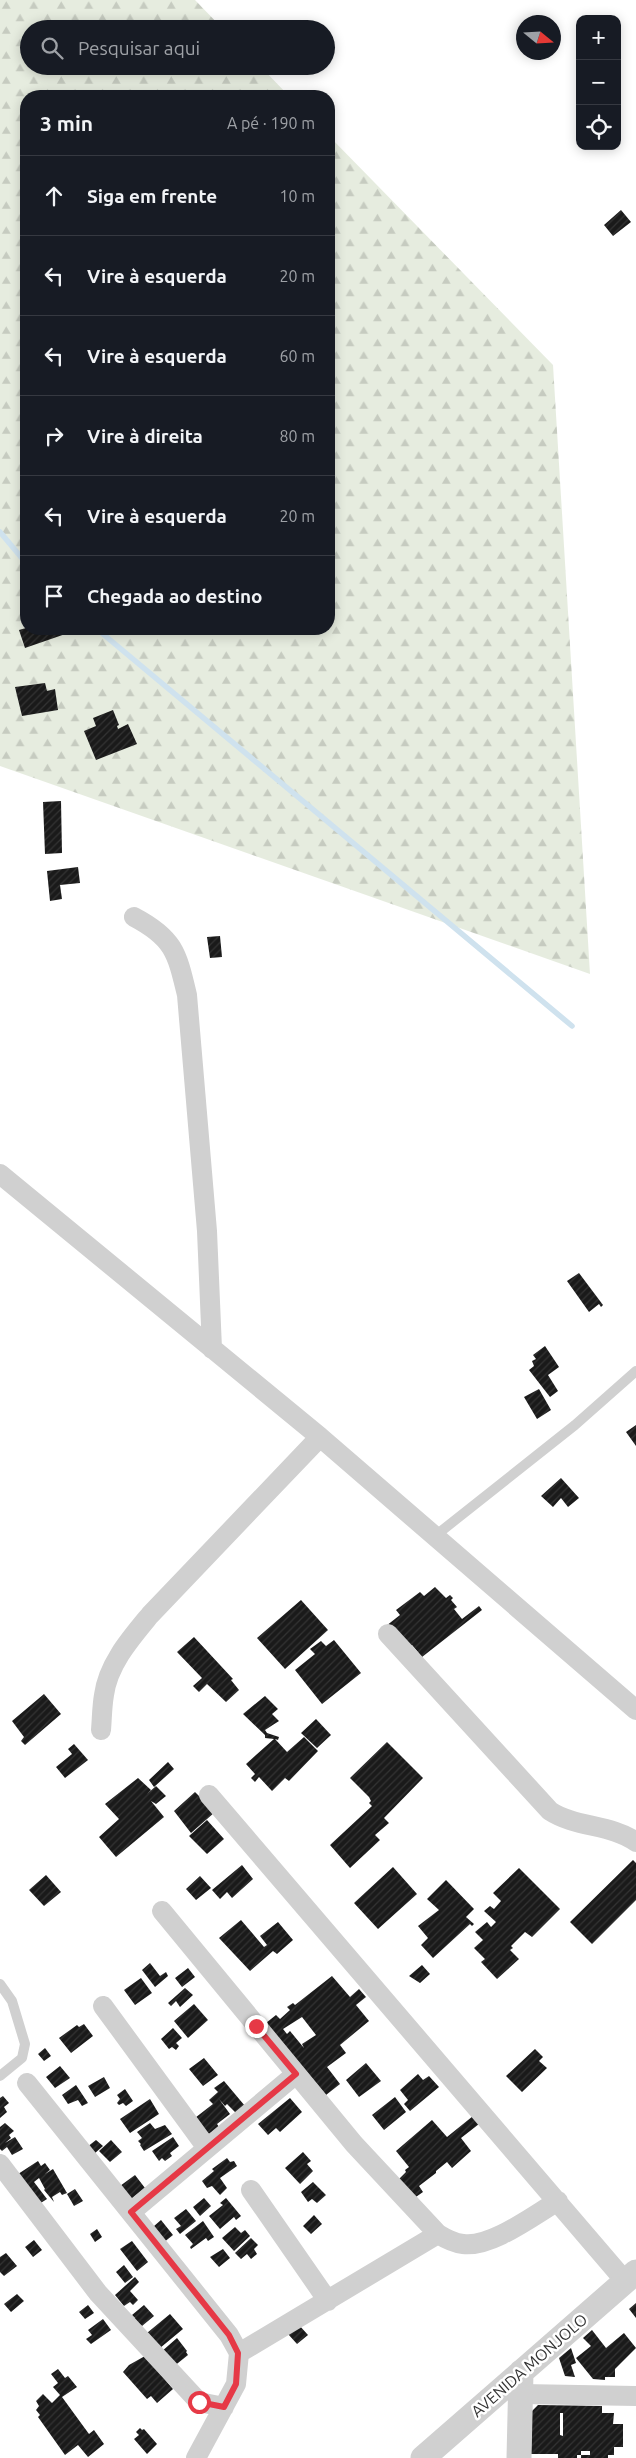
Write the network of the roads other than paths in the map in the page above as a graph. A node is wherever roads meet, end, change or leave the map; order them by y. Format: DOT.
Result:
graph roads {
  1 [pos="134,917"];
  2 [pos="0,1174"];
  3 [pos="212,1349"];
  4 [pos="636,1371"];
  5 [pos="320,1437"];
  6 [pos="435,1536"];
  7 [pos="388,1634"];
  8 [pos="636,1710"];
  9 [pos="101,1730"];
  10 [pos="209,1795"];
  11 [pos="636,1842"];
  12 [pos="162,1911"];
  13 [pos="0,1984"];
  14 [pos="103,2006"];
  15 [pos="296,2074"];
  16 [pos="0,2076"];
  17 [pos="27,2083"];
  18 [pos="207,2148"];
  19 [pos="0,2164"];
  20 [pos="251,2190"];
  21 [pos="558,2201"];
  22 [pos="131,2212"];
  23 [pos="438,2234"];
  24 [pos="631,2277"];
  25 [pos="328,2301"];
  26 [pos="238,2353"];
  27 [pos="521,2383"];
  28 [pos="636,2396"];
  29 [pos="224,2407"];
  30 [pos="196,2458"];
  31 [pos="423,2458"];
  32 [pos="519,2458"];
  1 -- 3 [label="street"];
  2 -- 3 [label="street"];
  3 -- 5 [label="street"];
  4 -- 6 [label="lane"];
  5 -- 6 [label="street"];
  5 -- 9 [label="street"];
  6 -- 8 [label="street"];
  7 -- 11 [label="street"];
  10 -- 21 [label="street"];
  12 -- 15 [label="street"];
  13 -- 16 [label="lane"];
  14 -- 18 [label="street"];
  15 -- 18 [label="street"];
  15 -- 23 [label="street"];
  17 -- 22 [label="street"];
  18 -- 22 [label="street"];
  19 -- 29 [label="street"];
  20 -- 25 [label="street"];
  21 -- 23 [label="street"];
  21 -- 24 [label="street"];
  22 -- 26 [label="street"];
  23 -- 25 [label="street"];
  24 -- 27 [label="street, AVENIDA MONJOLO"];
  25 -- 26 [label="street"];
  26 -- 29 [label="street"];
  27 -- 28 [label="street"];
  27 -- 31 [label="street, AVENIDA MONJOLO"];
  27 -- 32 [label="street"];
  29 -- 30 [label="street"];
}
